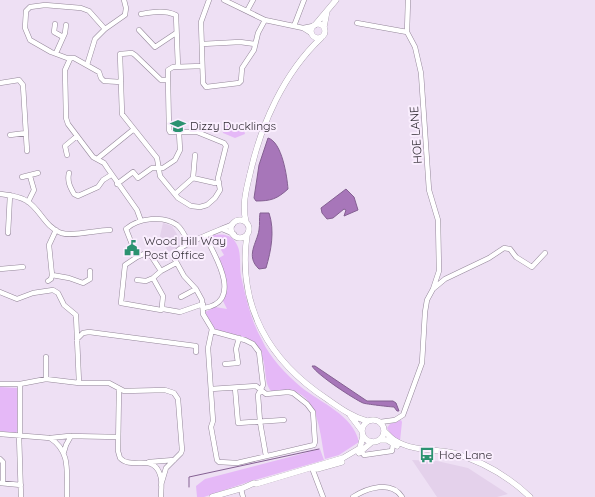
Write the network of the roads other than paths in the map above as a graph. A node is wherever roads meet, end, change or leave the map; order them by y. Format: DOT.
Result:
graph roads {
  1 [pos="124,0"];
  2 [pos="224,0"];
  3 [pos="253,0"];
  4 [pos="304,0"];
  5 [pos="336,0"];
  6 [pos="408,0"];
  7 [pos="207,1"];
  8 [pos="45,3"];
  9 [pos="327,10"];
  10 [pos="247,11"];
  11 [pos="141,14"];
  12 [pos="265,20"];
  13 [pos="356,23"];
  14 [pos="55,24"];
  15 [pos="66,25"];
  16 [pos="314,25"];
  17 [pos="294,26"];
  18 [pos="324,27"];
  19 [pos="105,28"];
  20 [pos="303,28"];
  21 [pos="138,30"];
  22 [pos="407,32"];
  23 [pos="176,33"];
  24 [pos="312,35"];
  25 [pos="63,37"];
  26 [pos="322,38"];
  27 [pos="202,44"];
  28 [pos="256,44"];
  29 [pos="310,49"];
  30 [pos="56,53"];
  31 [pos="70,58"];
  32 [pos="87,65"];
  33 [pos="202,66"];
  34 [pos="178,67"];
  35 [pos="168,80"];
  36 [pos="121,82"];
  37 [pos="0,83"];
  38 [pos="134,129"];
  39 [pos="179,132"];
  40 [pos="26,133"];
  41 [pos="10,135"];
  42 [pos="77,136"];
  43 [pos="27,151"];
  44 [pos="67,155"];
  45 [pos="195,155"];
  46 [pos="97,159"];
  47 [pos="159,168"];
  48 [pos="38,173"];
  49 [pos="69,173"];
  50 [pos="111,175"];
  51 [pos="30,176"];
  52 [pos="22,177"];
  53 [pos="193,178"];
  54 [pos="219,182"];
  55 [pos="117,184"];
  56 [pos="0,194"];
  57 [pos="175,194"];
  58 [pos="10,195"];
  59 [pos="28,202"];
  60 [pos="244,206"];
  61 [pos="141,221"];
  62 [pos="246,222"];
  63 [pos="234,223"];
  64 [pos="222,229"];
  65 [pos="56,230"];
  66 [pos="110,230"];
  67 [pos="8,233"];
  68 [pos="235,235"];
  69 [pos="247,235"];
  70 [pos="205,236"];
  71 [pos="189,244"];
  72 [pos="545,253"];
  73 [pos="244,256"];
  74 [pos="137,257"];
  75 [pos="176,263"];
  76 [pos="23,267"];
  77 [pos="0,269"];
  78 [pos="90,271"];
  79 [pos="161,271"];
  80 [pos="439,271"];
  81 [pos="52,275"];
  82 [pos="153,278"];
  83 [pos="445,279"];
  84 [pos="137,280"];
  85 [pos="48,281"];
  86 [pos="433,288"];
  87 [pos="196,289"];
  88 [pos="0,292"];
  89 [pos="181,297"];
  90 [pos="204,306"];
  91 [pos="163,309"];
  92 [pos="77,324"];
  93 [pos="212,331"];
  94 [pos="89,332"];
  95 [pos="239,338"];
  96 [pos="77,339"];
  97 [pos="196,352"];
  98 [pos="46,357"];
  99 [pos="225,364"];
  100 [pos="46,379"];
  101 [pos="79,383"];
  102 [pos="0,384"];
  103 [pos="20,384"];
  104 [pos="235,388"];
  105 [pos="119,390"];
  106 [pos="211,390"];
  107 [pos="261,390"];
  108 [pos="349,414"];
  109 [pos="284,420"];
  110 [pos="367,421"];
  111 [pos="391,421"];
  112 [pos="260,422"];
  113 [pos="380,422"];
  114 [pos="384,430"];
  115 [pos="0,434"];
  116 [pos="362,434"];
  117 [pos="19,435"];
  118 [pos="71,436"];
  119 [pos="118,436"];
  120 [pos="50,438"];
  121 [pos="379,440"];
  122 [pos="372,442"];
  123 [pos="393,444"];
  124 [pos="417,449"];
  125 [pos="64,452"];
  126 [pos="361,452"];
  127 [pos="266,456"];
  128 [pos="0,459"];
  129 [pos="174,459"];
  130 [pos="148,462"];
  131 [pos="312,468"];
  132 [pos="1,483"];
  133 [pos="21,485"];
  134 [pos="161,485"];
  135 [pos="242,488"];
  136 [pos="21,497"];
  137 [pos="67,497"];
  138 [pos="161,497"];
  139 [pos="212,497"];
  140 [pos="243,497"];
  141 [pos="323,497"];
  142 [pos="353,497"];
  143 [pos="402,497"];
  144 [pos="530,497"];
  1 -- 19 [label="street"];
  2 -- 10 [label="street"];
  3 -- 10 [label="street"];
  4 -- 17 [label="street"];
  5 -- 9 [label="main road"];
  6 -- 22 [label="street, HOE LANE"];
  7 -- 27 [label="street"];
  8 -- 19 [label="street"];
  8 -- 30 [label="street"];
  9 -- 16 [label="main road"];
  9 -- 18 [label="main road"];
  10 -- 12 [label="street"];
  11 -- 23 [label="street"];
  12 -- 17 [label="street"];
  12 -- 28 [label="street"];
  13 -- 22 [label="street"];
  14 -- 25 [label="street"];
  15 -- 25 [label="street"];
  16 -- 18 [label="main road"];
  16 -- 20 [label="street"];
  16 -- 24 [label="main road"];
  17 -- 20 [label="street"];
  18 -- 26 [label="main road"];
  19 -- 32 [label="street"];
  20 -- 24 [label="street"];
  21 -- 23 [label="street"];
  22 -- 80 [label="street, HOE LANE"];
  23 -- 34 [label="street"];
  24 -- 26 [label="main road"];
  24 -- 29 [label="main road"];
  25 -- 30 [label="street"];
  26 -- 29 [label="main road"];
  27 -- 28 [label="street"];
  27 -- 33 [label="street"];
  28 -- 33 [label="street"];
  29 -- 60 [label="main road"];
  30 -- 31 [label="street"];
  31 -- 32 [label="street"];
  31 -- 42 [label="street"];
  32 -- 36 [label="street"];
  33 -- 34 [label="street"];
  34 -- 35 [label="street"];
  35 -- 36 [label="street"];
  35 -- 39 [label="street"];
  36 -- 38 [label="street"];
  37 -- 40 [label="street"];
  38 -- 46 [label="street"];
  38 -- 47 [label="street"];
  39 -- 47 [label="street"];
  39 -- 54 [label="street"];
  40 -- 41 [label="street"];
  40 -- 43 [label="street"];
  42 -- 44 [label="street"];
  42 -- 46 [label="street"];
  45 -- 53 [label="street"];
  46 -- 50 [label="street"];
  47 -- 55 [label="street"];
  47 -- 57 [label="street"];
  48 -- 51 [label="street"];
  49 -- 50 [label="street"];
  50 -- 55 [label="street"];
  51 -- 52 [label="street"];
  51 -- 59 [label="street"];
  53 -- 54 [label="street"];
  53 -- 57 [label="street"];
  54 -- 57 [label="street"];
  55 -- 61 [label="street"];
  56 -- 58 [label="street"];
  58 -- 59 [label="street"];
  58 -- 67 [label="street"];
  59 -- 65 [label="street"];
  60 -- 62 [label="main road"];
  60 -- 63 [label="main road"];
  61 -- 71 [label="street"];
  61 -- 74 [label="street"];
  62 -- 63 [label="main road"];
  62 -- 69 [label="main road"];
  63 -- 64 [label="street"];
  63 -- 68 [label="main road"];
  64 -- 68 [label="street"];
  64 -- 70 [label="street"];
  65 -- 66 [label="street"];
  65 -- 81 [label="street"];
  68 -- 69 [label="main road"];
  68 -- 73 [label="main road"];
  69 -- 73 [label="main road"];
  70 -- 71 [label="street"];
  70 -- 90 [label="street"];
  71 -- 75 [label="street"];
  72 -- 83 [label="street"];
  73 -- 108 [label="main road"];
  74 -- 79 [label="street"];
  74 -- 91 [label="street"];
  75 -- 79 [label="street"];
  75 -- 87 [label="street"];
  76 -- 77 [label="street"];
  78 -- 81 [label="street"];
  79 -- 82 [label="street"];
  80 -- 83 [label="street"];
  80 -- 86 [label="street, HOE LANE"];
  81 -- 85 [label="street"];
  82 -- 84 [label="street"];
  82 -- 91 [label="street"];
  83 -- 86 [label="street"];
  86 -- 111 [label="street, HOE LANE"];
  87 -- 89 [label="street"];
  87 -- 90 [label="street"];
  88 -- 92 [label="street"];
  90 -- 91 [label="street"];
  90 -- 93 [label="street"];
  92 -- 94 [label="street"];
  92 -- 96 [label="street"];
  93 -- 95 [label="street"];
  93 -- 106 [label="street"];
  94 -- 96 [label="street"];
  94 -- 97 [label="street"];
  95 -- 99 [label="street"];
  95 -- 107 [label="street"];
  96 -- 101 [label="street"];
  98 -- 100 [label="street"];
  100 -- 101 [label="street"];
  100 -- 103 [label="street"];
  101 -- 105 [label="street"];
  102 -- 103 [label="street"];
  103 -- 117 [label="street"];
  104 -- 106 [label="street"];
  104 -- 107 [label="street"];
  104 -- 112 [label="street"];
  105 -- 119 [label="street"];
  105 -- 129 [label="street"];
  106 -- 127 [label="street"];
  107 -- 112 [label="street"];
  107 -- 127 [label="street"];
  108 -- 110 [label="main road"];
  108 -- 116 [label="main road"];
  109 -- 112 [label="street"];
  110 -- 113 [label="main road"];
  110 -- 116 [label="main road"];
  111 -- 113 [label="street"];
  111 -- 114 [label="street, HOE LANE"];
  112 -- 127 [label="street"];
  113 -- 114 [label="main road"];
  114 -- 121 [label="main road"];
  114 -- 124 [label="main road"];
  115 -- 117 [label="street"];
  116 -- 122 [label="main road"];
  116 -- 131 [label="main road"];
  117 -- 120 [label="street"];
  117 -- 133 [label="street"];
  118 -- 119 [label="street"];
  118 -- 120 [label="street"];
  118 -- 125 [label="street"];
  119 -- 130 [label="street"];
  120 -- 125 [label="street"];
  121 -- 122 [label="main road"];
  121 -- 123 [label="main road"];
  122 -- 126 [label="main road"];
  123 -- 124 [label="main road"];
  123 -- 126 [label="street"];
  124 -- 144 [label="main road"];
  125 -- 137 [label="street"];
  126 -- 131 [label="main road"];
  128 -- 132 [label="street"];
  129 -- 130 [label="street"];
  129 -- 134 [label="street"];
  130 -- 134 [label="street"];
  131 -- 135 [label="main road"];
  131 -- 141 [label="street"];
  132 -- 133 [label="street"];
  133 -- 136 [label="street"];
  134 -- 138 [label="street"];
  135 -- 139 [label="main road"];
  135 -- 140 [label="street"];
  142 -- 143 [label="street"];
}
